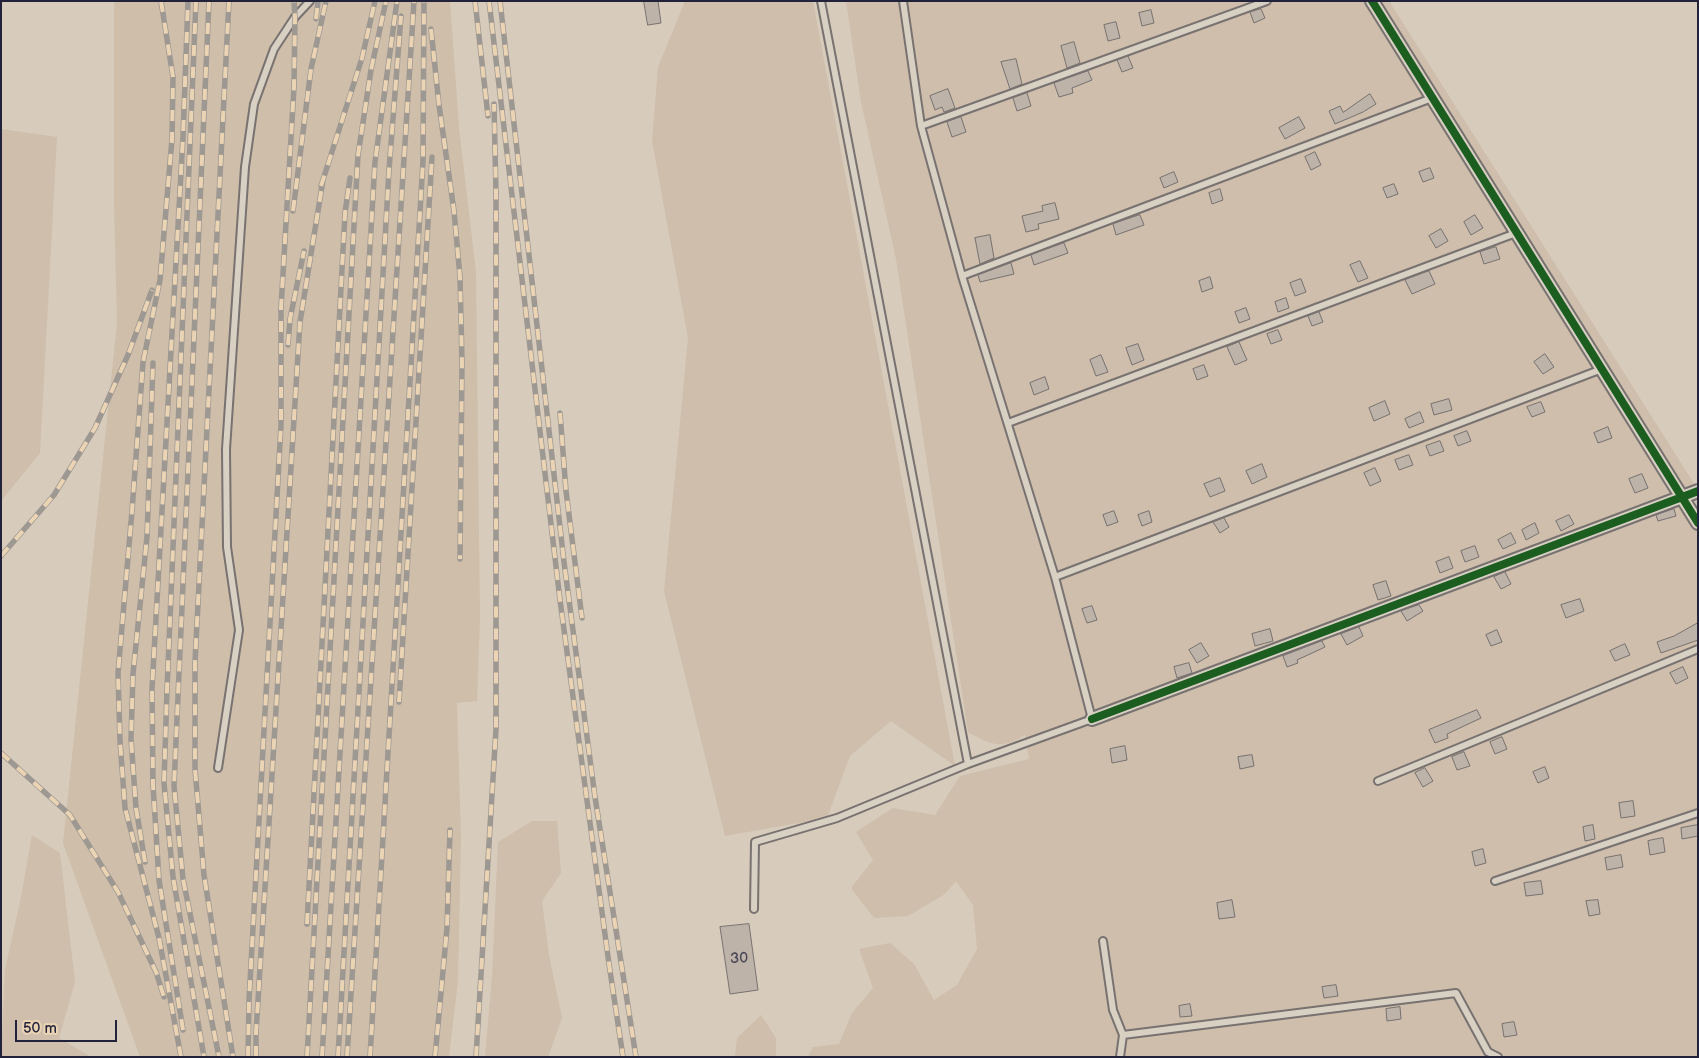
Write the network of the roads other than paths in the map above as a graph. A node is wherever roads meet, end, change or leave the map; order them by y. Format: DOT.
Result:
graph roads {
  1 [pos="310,1"];
  2 [pos="821,1"];
  3 [pos="903,1"];
  4 [pos="1267,1"];
  5 [pos="1372,1"];
  6 [pos="1432,98"];
  7 [pos="921,126"];
  8 [pos="1516,233"];
  9 [pos="962,276"];
  10 [pos="1602,370"];
  11 [pos="1008,423"];
  12 [pos="1698,491"];
  13 [pos="1681,497"];
  14 [pos="1698,523"];
  15 [pos="1055,577"];
  16 [pos="1698,649"];
  17 [pos="1092,719"];
  18 [pos="968,764"];
  19 [pos="218,768"];
  20 [pos="1378,781"];
  21 [pos="1698,813"];
  22 [pos="1495,881"];
  23 [pos="754,908"];
  24 [pos="1103,941"];
  25 [pos="1123,1035"];
  26 [pos="1120,1057"];
  27 [pos="1498,1057"];
  1 -- 19 [label="lane"];
  2 -- 18 [label="lane"];
  3 -- 7 [label="lane"];
  4 -- 7 [label="lane"];
  5 -- 6 [label="street"];
  6 -- 8 [label="street"];
  6 -- 9 [label="lane"];
  7 -- 9 [label="lane"];
  8 -- 10 [label="street"];
  8 -- 11 [label="lane"];
  9 -- 11 [label="lane"];
  10 -- 13 [label="street"];
  10 -- 15 [label="lane"];
  11 -- 15 [label="lane"];
  12 -- 13 [label="street"];
  13 -- 14 [label="street"];
  13 -- 17 [label="street"];
  15 -- 17 [label="lane"];
  16 -- 20 [label="lane"];
  17 -- 18 [label="lane"];
  18 -- 23 [label="lane"];
  21 -- 22 [label="lane"];
  24 -- 25 [label="lane"];
  25 -- 26 [label="lane"];
  25 -- 27 [label="lane"];
}
